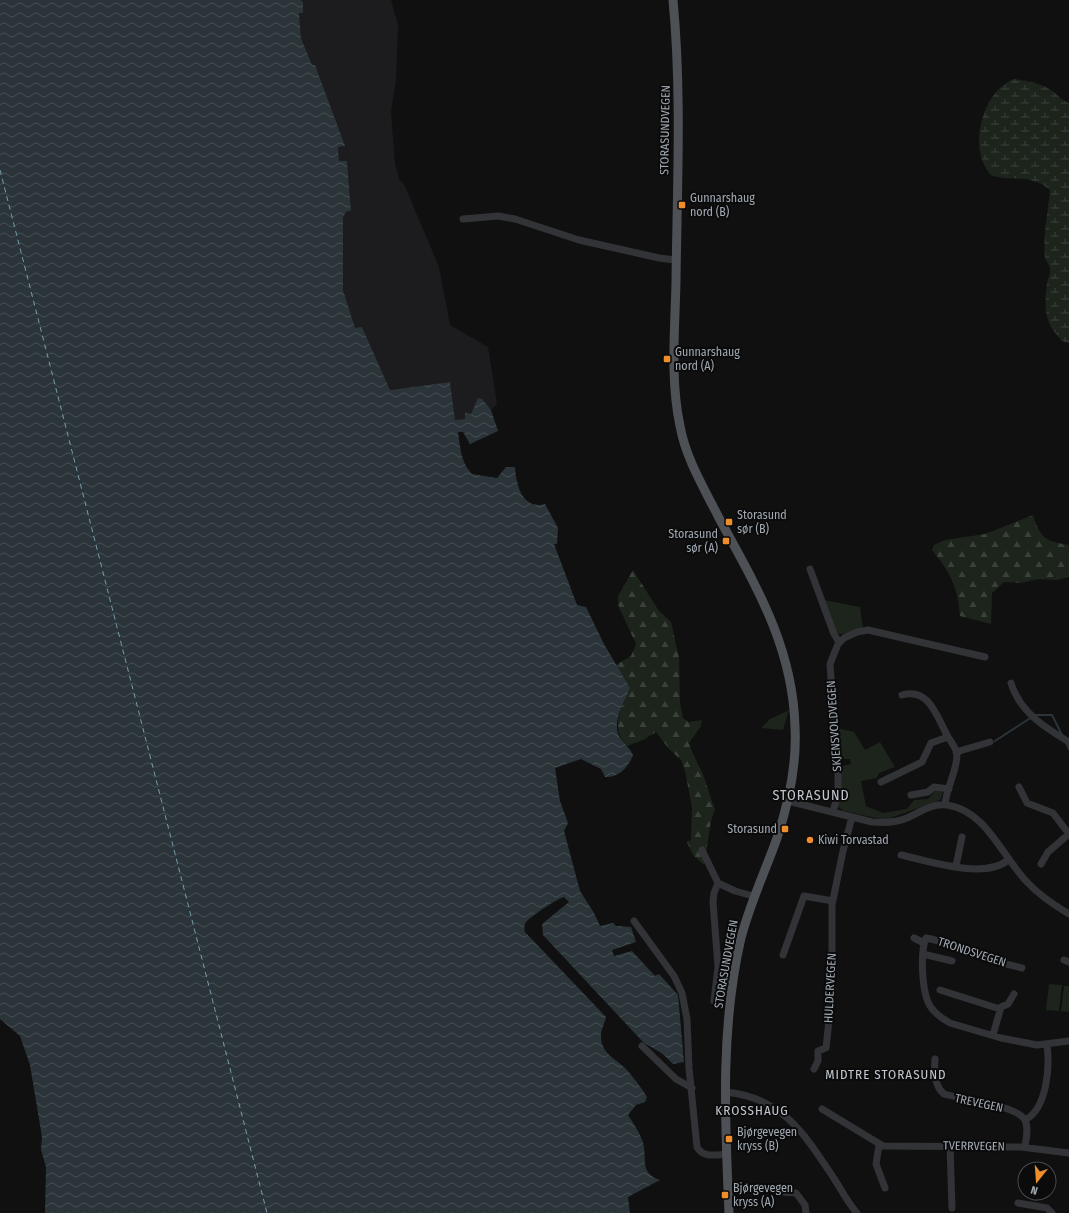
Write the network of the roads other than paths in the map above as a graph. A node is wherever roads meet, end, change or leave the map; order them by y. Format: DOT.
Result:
graph roads {
  1 [pos="673,0"];
  2 [pos="463,218"];
  3 [pos="676,260"];
  4 [pos="810,569"];
  5 [pos="839,642"];
  6 [pos="985,657"];
  7 [pos="1011,683"];
  8 [pos="902,695"];
  9 [pos="948,736"];
  10 [pos="990,742"];
  11 [pos="1069,742"];
  12 [pos="956,752"];
  13 [pos="881,782"];
  14 [pos="1018,787"];
  15 [pos="949,789"];
  16 [pos="910,795"];
  17 [pos="788,800"];
  18 [pos="945,805"];
  19 [pos="833,812"];
  20 [pos="852,817"];
  21 [pos="1069,834"];
  22 [pos="962,837"];
  23 [pos="702,850"];
  24 [pos="901,854"];
  25 [pos="1008,860"];
  26 [pos="1041,864"];
  27 [pos="956,866"];
  28 [pos="718,883"];
  29 [pos="754,896"];
  30 [pos="833,901"];
  31 [pos="1069,914"];
  32 [pos="634,921"];
  33 [pos="914,938"];
  34 [pos="924,943"];
  35 [pos="783,954"];
  36 [pos="923,954"];
  37 [pos="952,961"];
  38 [pos="1022,968"];
  39 [pos="940,990"];
  40 [pos="1014,994"];
  41 [pos="714,1001"];
  42 [pos="1000,1009"];
  43 [pos="993,1035"];
  44 [pos="1069,1041"];
  45 [pos="1047,1045"];
  46 [pos="642,1046"];
  47 [pos="935,1059"];
  48 [pos="814,1069"];
  49 [pos="692,1088"];
  50 [pos="725,1092"];
  51 [pos="822,1109"];
  52 [pos="1025,1120"];
  53 [pos="880,1145"];
  54 [pos="950,1145"];
  55 [pos="1025,1147"];
  56 [pos="1069,1153"];
  57 [pos="727,1154"];
  58 [pos="885,1188"];
  59 [pos="783,1192"];
  60 [pos="1018,1203"];
  61 [pos="952,1208"];
  62 [pos="729,1213"];
  63 [pos="806,1213"];
  64 [pos="857,1213"];
  65 [pos="1052,1213"];
  1 -- 3 [label="main road, STORASUNDVEGEN"];
  2 -- 3 [label="street"];
  3 -- 17 [label="main road, STORASUNDVEGEN"];
  4 -- 5 [label="street"];
  5 -- 6 [label="street"];
  5 -- 19 [label="street, SKJENSVOLDVEGEN"];
  7 -- 11 [label="street"];
  8 -- 9 [label="street"];
  9 -- 12 [label="street"];
  9 -- 13 [label="street"];
  10 -- 12 [label="street"];
  12 -- 15 [label="street"];
  14 -- 21 [label="street"];
  15 -- 16 [label="street"];
  15 -- 18 [label="street"];
  17 -- 19 [label="street"];
  17 -- 29 [label="main road, STORASUNDVEGEN"];
  18 -- 20 [label="street"];
  18 -- 25 [label="street"];
  19 -- 20 [label="street"];
  20 -- 30 [label="street, HULDERVEGEN"];
  21 -- 26 [label="street"];
  22 -- 27 [label="street"];
  23 -- 28 [label="street"];
  24 -- 27 [label="street"];
  25 -- 27 [label="street"];
  25 -- 31 [label="street"];
  28 -- 29 [label="street"];
  28 -- 41 [label="street"];
  29 -- 50 [label="main road, STORASUNDVEGEN"];
  30 -- 35 [label="street"];
  30 -- 48 [label="street, HULDERVEGEN"];
  32 -- 49 [label="street"];
  33 -- 34 [label="street, TRONDSVEGEN"];
  34 -- 36 [label="street, TRONDSVEGEN"];
  34 -- 38 [label="street, TRONDSVEGEN"];
  36 -- 37 [label="street, TRONDSVEGEN"];
  36 -- 43 [label="street, TRONDSVEGEN"];
  39 -- 42 [label="street"];
  40 -- 42 [label="street"];
  42 -- 43 [label="street"];
  43 -- 45 [label="street, TRONDSVEGEN"];
  44 -- 45 [label="street, TRONDSVEGEN"];
  45 -- 52 [label="street"];
  46 -- 49 [label="street"];
  47 -- 52 [label="street, TREVEGEN"];
  49 -- 57 [label="street"];
  50 -- 57 [label="main road, STORASUNDVEGEN"];
  50 -- 64 [label="street"];
  51 -- 53 [label="street"];
  52 -- 55 [label="street"];
  53 -- 54 [label="street, TVERRVEGEN"];
  53 -- 58 [label="street"];
  54 -- 55 [label="street, TVERRVEGEN"];
  54 -- 61 [label="street"];
  55 -- 56 [label="street, TVERRVEGEN"];
  57 -- 62 [label="main road, STORASUNDVEGEN"];
  59 -- 63 [label="street"];
  60 -- 65 [label="street"];
}
